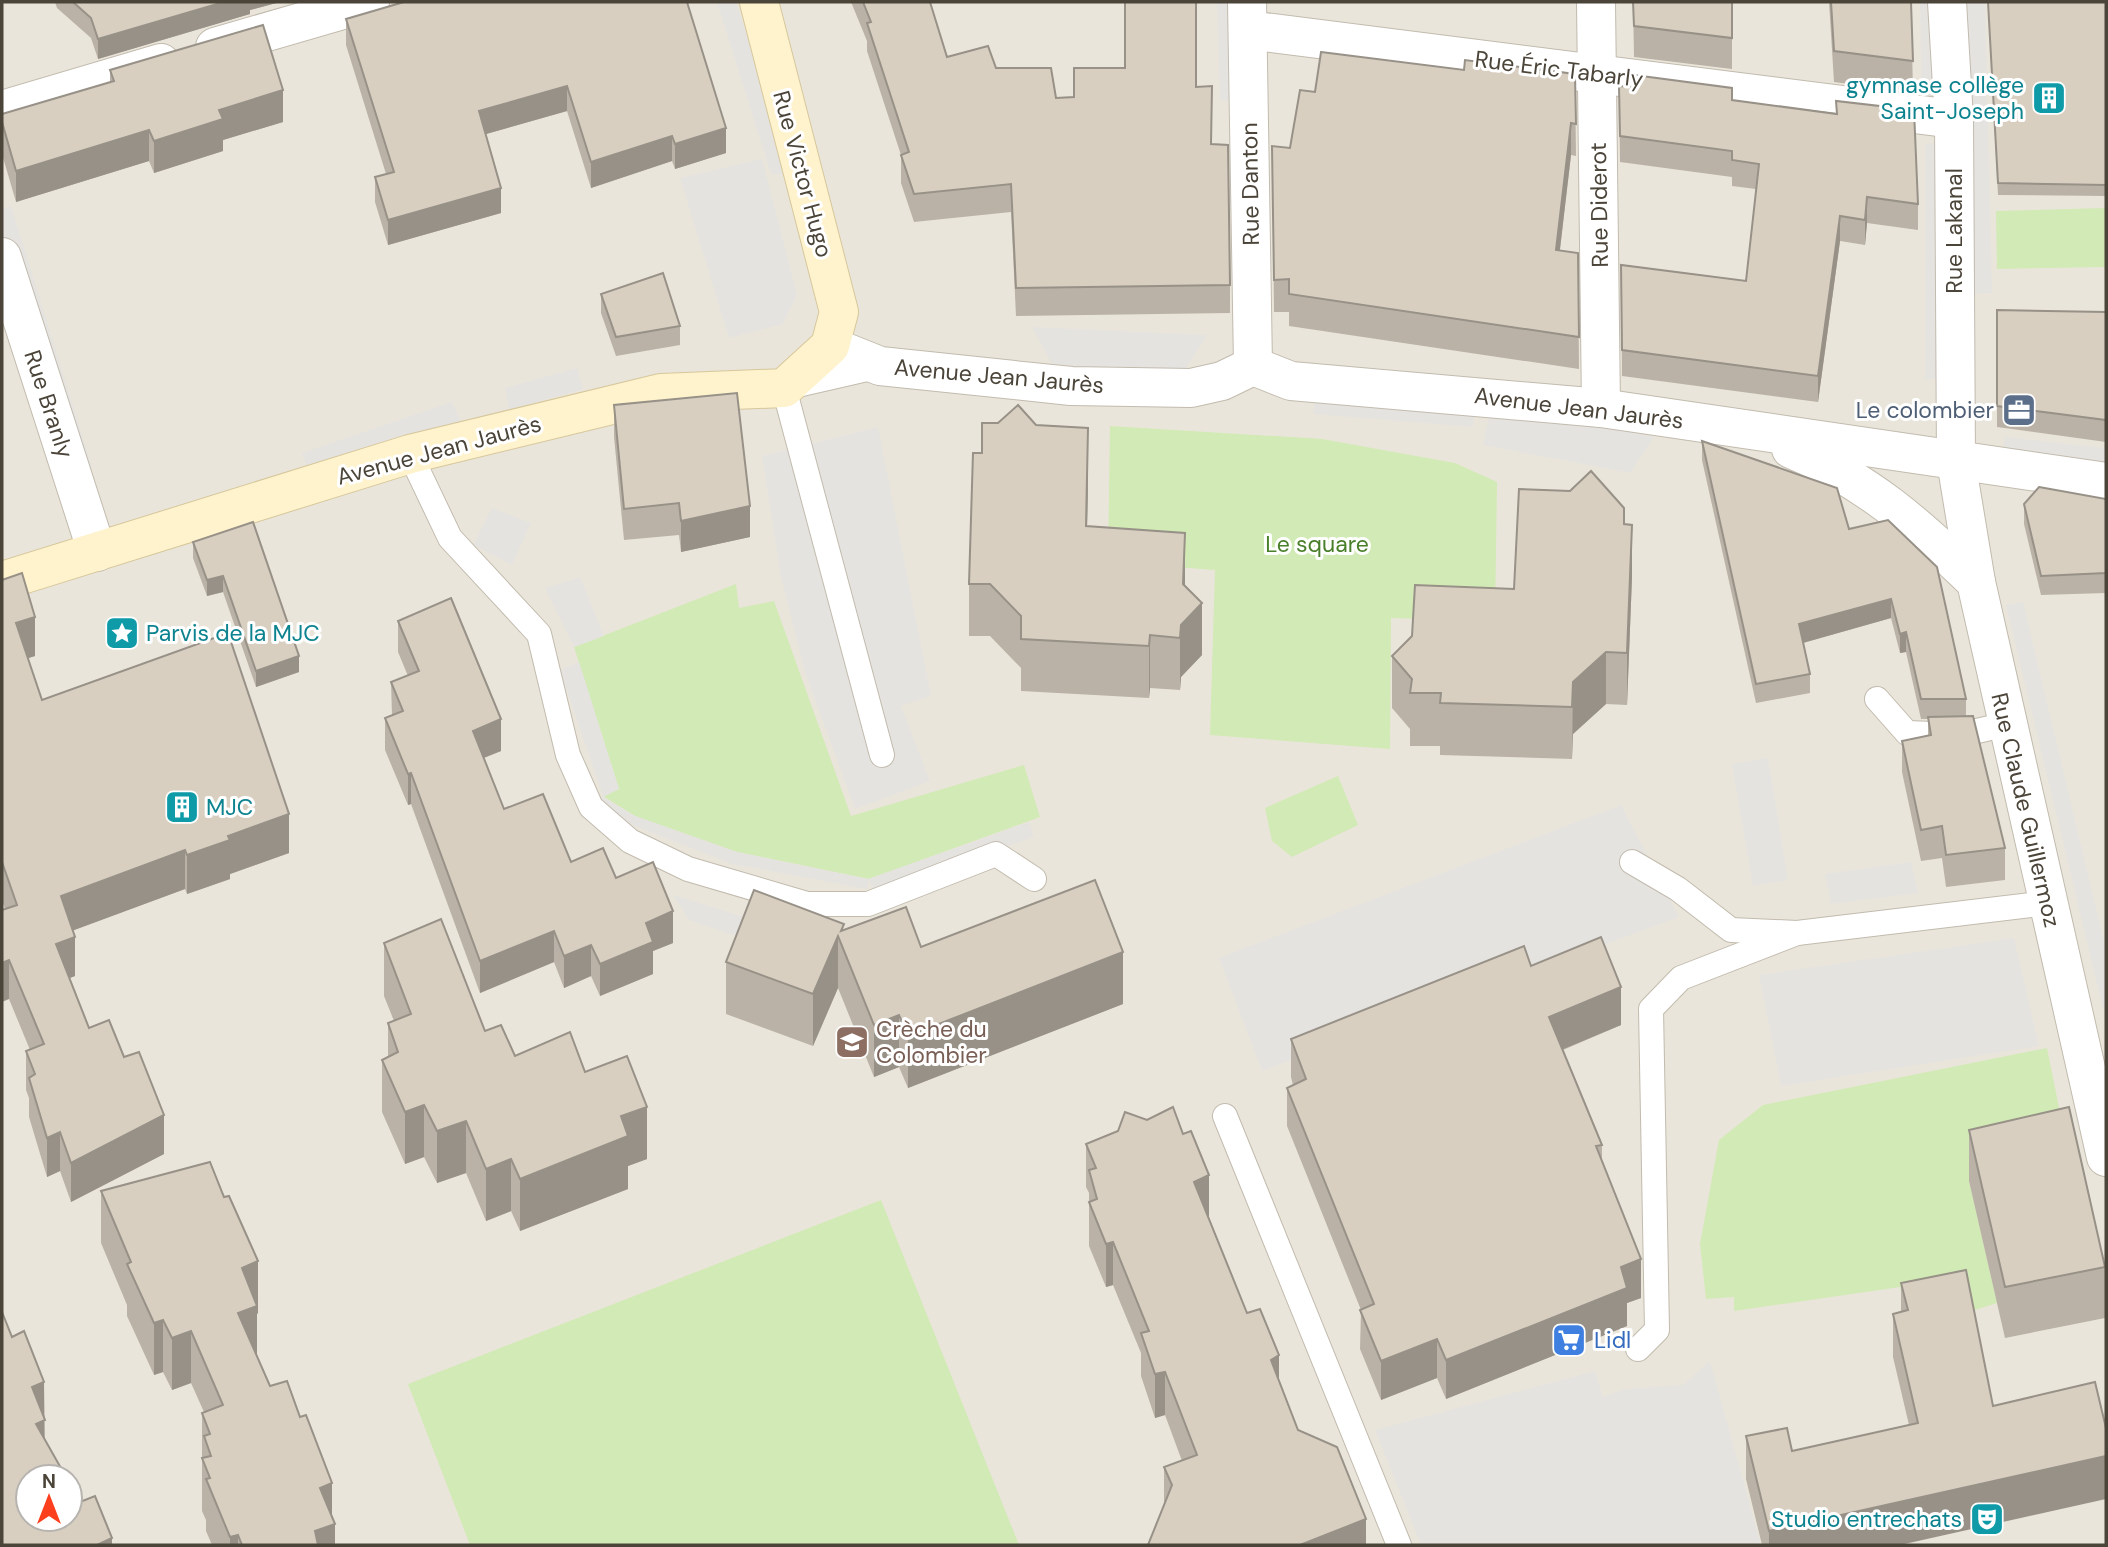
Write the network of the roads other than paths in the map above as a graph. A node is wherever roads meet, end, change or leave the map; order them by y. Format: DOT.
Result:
graph roads {
  1 [pos="370,2"];
  2 [pos="758,2"];
  3 [pos="1596,2"];
  4 [pos="1947,2"];
  5 [pos="1247,16"];
  6 [pos="1597,74"];
  7 [pos="2,110"];
  8 [pos="1954,119"];
  9 [pos="2,257"];
  10 [pos="830,346"];
  11 [pos="880,366"];
  12 [pos="1253,366"];
  13 [pos="784,388"];
  14 [pos="1601,408"];
  15 [pos="1741,429"];
  16 [pos="410,454"];
  17 [pos="1956,461"];
  18 [pos="2106,482"];
  19 [pos="97,552"];
  20 [pos="2,581"];
  21 [pos="1976,582"];
  22 [pos="1877,699"];
  23 [pos="2007,724"];
  24 [pos="882,755"];
  25 [pos="1632,862"];
  26 [pos="1034,879"];
  27 [pos="2047,902"];
  28 [pos="1797,933"];
  29 [pos="1225,1116"];
  30 [pos="2106,1157"];
  31 [pos="1638,1349"];
  32 [pos="1399,1545"];
  1 -- 7 [label="street"];
  2 -- 10 [label="main road, Rue Victor Hugo"];
  3 -- 6 [label="street, Rue Diderot"];
  4 -- 8 [label="street, Rue Lakanal"];
  5 -- 6 [label="street, Rue Éric Tabarly"];
  5 -- 12 [label="street, Rue Danton"];
  6 -- 8 [label="street, Rue Éric Tabarly"];
  6 -- 14 [label="street, Rue Diderot"];
  8 -- 17 [label="street, Rue Lakanal"];
  9 -- 19 [label="street, Rue Branly"];
  10 -- 11 [label="street, Avenue Jean Jaurès"];
  10 -- 13 [label="main road"];
  11 -- 12 [label="street, Avenue Jean Jaurès"];
  11 -- 13 [label="lane"];
  12 -- 14 [label="street, Avenue Jean Jaurès"];
  13 -- 16 [label="main road, Avenue Jean Jaurès"];
  13 -- 24 [label="lane"];
  14 -- 15 [label="street, Avenue Jean Jaurès"];
  15 -- 17 [label="street, Avenue Jean Jaurès"];
  15 -- 21 [label="street, Avenue Jean Jaurès"];
  16 -- 19 [label="main road, Avenue Jean Jaurès"];
  16 -- 26 [label="lane"];
  17 -- 18 [label="street, Avenue Jean Jaurès"];
  17 -- 21 [label="street, Rue Claude Guillermoz"];
  19 -- 20 [label="main road, Avenue Jean Jaurès"];
  21 -- 23 [label="street, Rue Claude Guillermoz"];
  22 -- 23 [label="lane"];
  23 -- 27 [label="street, Rue Claude Guillermoz"];
  25 -- 28 [label="lane"];
  27 -- 28 [label="lane"];
  27 -- 30 [label="street, Rue Claude Guillermoz"];
  28 -- 31 [label="lane"];
  29 -- 32 [label="lane"];
}
